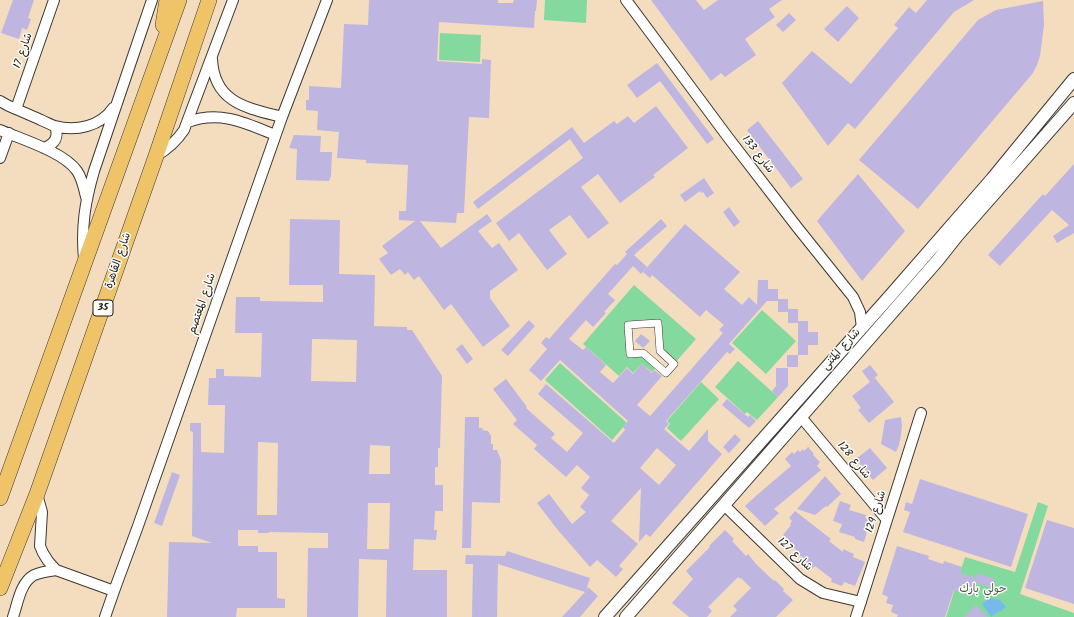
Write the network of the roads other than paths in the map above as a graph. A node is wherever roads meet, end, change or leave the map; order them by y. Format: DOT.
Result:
graph roads {
  1 [pos="54,0"];
  2 [pos="152,0"];
  3 [pos="167,0"];
  4 [pos="179,0"];
  5 [pos="209,0"];
  6 [pos="217,0"];
  7 [pos="233,0"];
  8 [pos="327,0"];
  9 [pos="626,0"];
  10 [pos="201,26"];
  11 [pos="160,52"];
  12 [pos="212,56"];
  13 [pos="1074,79"];
  14 [pos="119,99"];
  15 [pos="0,101"];
  16 [pos="1074,103"];
  17 [pos="16,109"];
  18 [pos="282,117"];
  19 [pos="188,122"];
  20 [pos="56,126"];
  21 [pos="4,132"];
  22 [pos="275,135"];
  23 [pos="44,148"];
  24 [pos="156,156"];
  25 [pos="0,158"];
  26 [pos="86,198"];
  27 [pos="84,263"];
  28 [pos="862,328"];
  29 [pos="660,351"];
  30 [pos="921,414"];
  31 [pos="801,417"];
  32 [pos="37,494"];
  33 [pos="0,498"];
  34 [pos="724,505"];
  35 [pos="887,520"];
  36 [pos="56,570"];
  37 [pos="0,588"];
  38 [pos="114,591"];
  39 [pos="861,602"];
  40 [pos="13,617"];
  41 [pos="105,617"];
  42 [pos="605,617"];
  43 [pos="626,617"];
  44 [pos="856,617"];
  1 -- 17 [label="street, شارع 17"];
  2 -- 14 [label="street"];
  3 -- 11 [label="main road"];
  4 -- 11 [label="main road"];
  5 -- 10 [label="main road, شارع القاهرة / 35"];
  6 -- 10 [label="main road"];
  7 -- 12 [label="street"];
  8 -- 18 [label="street, شارع المعتصم"];
  9 -- 28 [label="street, شارع 133"];
  10 -- 24 [label="main road, شارع القاهرة / 35"];
  11 -- 27 [label="main road"];
  12 -- 18 [label="street"];
  12 -- 19 [label="street"];
  13 -- 28 [label="street, شارع المثنى"];
  14 -- 20 [label="street"];
  14 -- 26 [label="street"];
  15 -- 17 [label="street"];
  16 -- 31 [label="street, شارع المثنى"];
  17 -- 20 [label="street"];
  18 -- 22 [label="street, شارع المعتصم"];
  19 -- 22 [label="street"];
  19 -- 24 [label="street"];
  20 -- 23 [label="street"];
  21 -- 23 [label="street"];
  21 -- 25 [label="street"];
  22 -- 38 [label="street, شارع المعتصم"];
  23 -- 26 [label="street"];
  24 -- 32 [label="main road, شارع القاهرة / 35"];
  26 -- 27 [label="street"];
  27 -- 33 [label="main road"];
  28 -- 42 [label="street, شارع المثنى"];
  29 -- 29 [label="street"];
  30 -- 35 [label="street, شارع 129"];
  31 -- 34 [label="street, شارع المثنى"];
  31 -- 35 [label="street, شارع 128"];
  32 -- 36 [label="street"];
  32 -- 37 [label="main road, شارع القاهرة / 35"];
  34 -- 39 [label="street, شارع 127"];
  34 -- 43 [label="street, شارع المثنى"];
  35 -- 39 [label="street, شارع 129"];
  36 -- 38 [label="street"];
  36 -- 40 [label="street"];
  38 -- 41 [label="street, شارع المعتصم"];
  39 -- 44 [label="street, شارع 129"];
}
